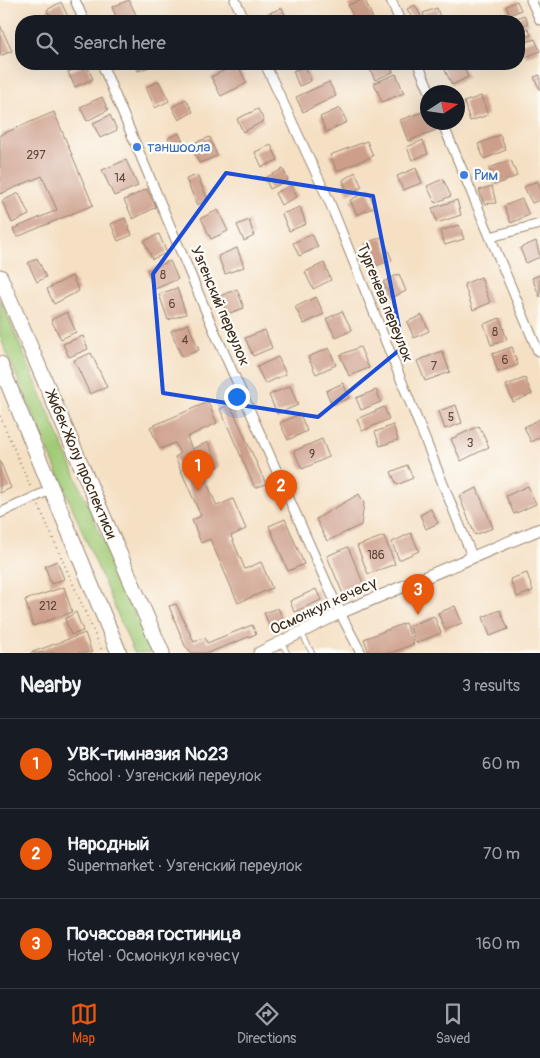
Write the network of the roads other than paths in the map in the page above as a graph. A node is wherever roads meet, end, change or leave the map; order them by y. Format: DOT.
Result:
graph roads {
  1 [pos="75,0"];
  2 [pos="235,0"];
  3 [pos="391,0"];
  4 [pos="531,0"];
  5 [pos="81,15"];
  6 [pos="242,15"];
  7 [pos="397,15"];
  8 [pos="540,20"];
  9 [pos="105,70"];
  10 [pos="268,70"];
  11 [pos="421,70"];
  12 [pos="427,85"];
  13 [pos="445,130"];
  14 [pos="540,224"];
  15 [pos="490,237"];
  16 [pos="0,277"];
  17 [pos="539,351"];
  18 [pos="0,364"];
  19 [pos="52,489"];
  20 [pos="0,513"];
  21 [pos="540,529"];
  22 [pos="472,556"];
  23 [pos="340,613"];
  24 [pos="302,634"];
  25 [pos="285,648"];
  26 [pos="120,653"];
  27 [pos="162,653"];
  28 [pos="259,653"];
  29 [pos="312,653"];
  30 [pos="361,653"];
  1 -- 5 [label="street"];
  2 -- 6 [label="street"];
  3 -- 7 [label="street"];
  4 -- 8 [label="street"];
  9 -- 23 [label="street, Узгенский переулок"];
  10 -- 22 [label="street, Тургенева переулок"];
  11 -- 12 [label="street"];
  13 -- 15 [label="street"];
  14 -- 15 [label="street"];
  15 -- 17 [label="street"];
  16 -- 27 [label="main road, Жибек Жолу проспектиси"];
  18 -- 19 [label="main road"];
  19 -- 20 [label="street"];
  19 -- 26 [label="main road"];
  21 -- 22 [label="street, Осмонкул көчөсү"];
  22 -- 23 [label="street, Осмонкул көчөсү"];
  23 -- 24 [label="street, Осмонкул көчөсү"];
  23 -- 30 [label="street, Узгенский переулок"];
  24 -- 25 [label="street, Осмонкул көчөсү"];
  24 -- 29 [label="lane"];
  25 -- 28 [label="street, Осмонкул көчөсү"];
}
